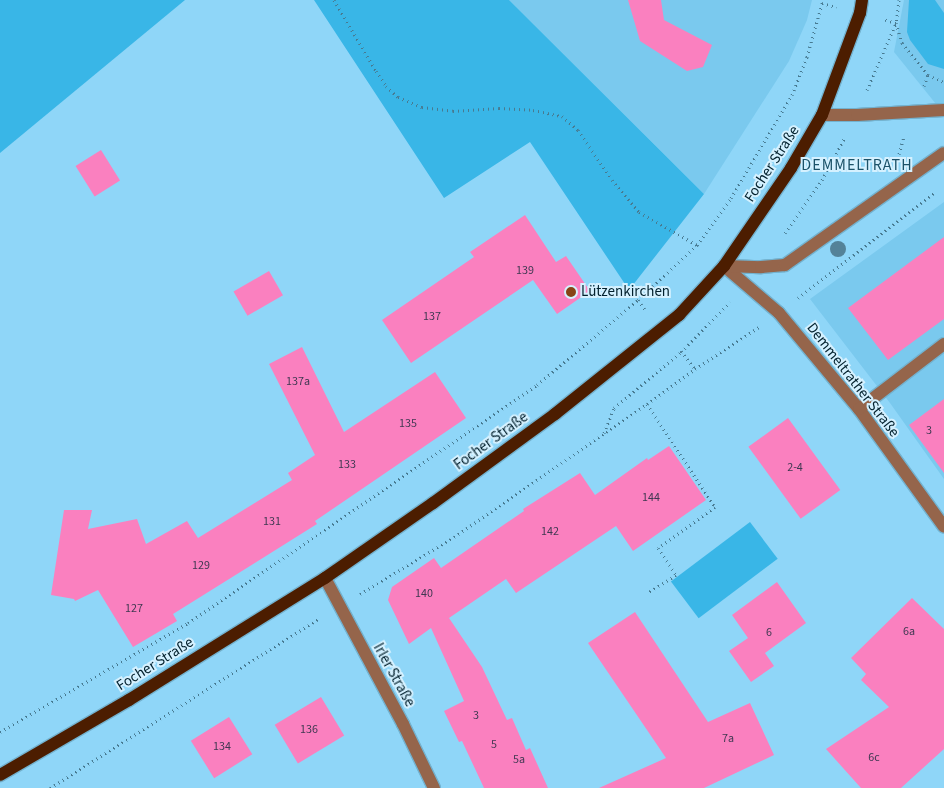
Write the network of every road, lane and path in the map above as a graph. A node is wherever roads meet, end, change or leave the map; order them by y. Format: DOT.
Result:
graph roads {
  1 [pos="334,0"];
  2 [pos="823,0"];
  3 [pos="862,0"];
  4 [pos="899,0"];
  5 [pos="944,82"];
  6 [pos="944,110"];
  7 [pos="822,115"];
  8 [pos="944,153"];
  9 [pos="936,191"];
  10 [pos="697,245"];
  11 [pos="724,266"];
  12 [pos="779,313"];
  13 [pos="944,344"];
  14 [pos="681,352"];
  15 [pos="647,404"];
  16 [pos="859,409"];
  17 [pos="604,434"];
  18 [pos="944,527"];
  19 [pos="325,578"];
  20 [pos="647,593"];
  21 [pos="339,606"];
  22 [pos="0,732"];
  23 [pos="0,776"];
  24 [pos="50,788"];
  25 [pos="434,788"];
  1 -- 10 [label="path"];
  2 -- 10 [label="path"];
  3 -- 7 [label="main road, Focher Straße"];
  4 -- 5 [label="path"];
  6 -- 7 [label="street"];
  7 -- 11 [label="main road, Focher Straße"];
  8 -- 11 [label="street"];
  9 -- 12 [label="path"];
  10 -- 22 [label="path"];
  11 -- 12 [label="street, Demmeltrather Straße"];
  11 -- 19 [label="main road, Focher Straße"];
  12 -- 15 [label="path"];
  12 -- 16 [label="street, Demmeltrather Straße"];
  13 -- 16 [label="street"];
  14 -- 17 [label="path"];
  15 -- 17 [label="path"];
  15 -- 20 [label="path"];
  16 -- 18 [label="street, Demmeltrather Straße"];
  17 -- 21 [label="path"];
  19 -- 21 [label="street, Irler Straße"];
  19 -- 23 [label="main road, Focher Straße"];
  21 -- 24 [label="path"];
  21 -- 25 [label="street, Irler Straße"];
}
